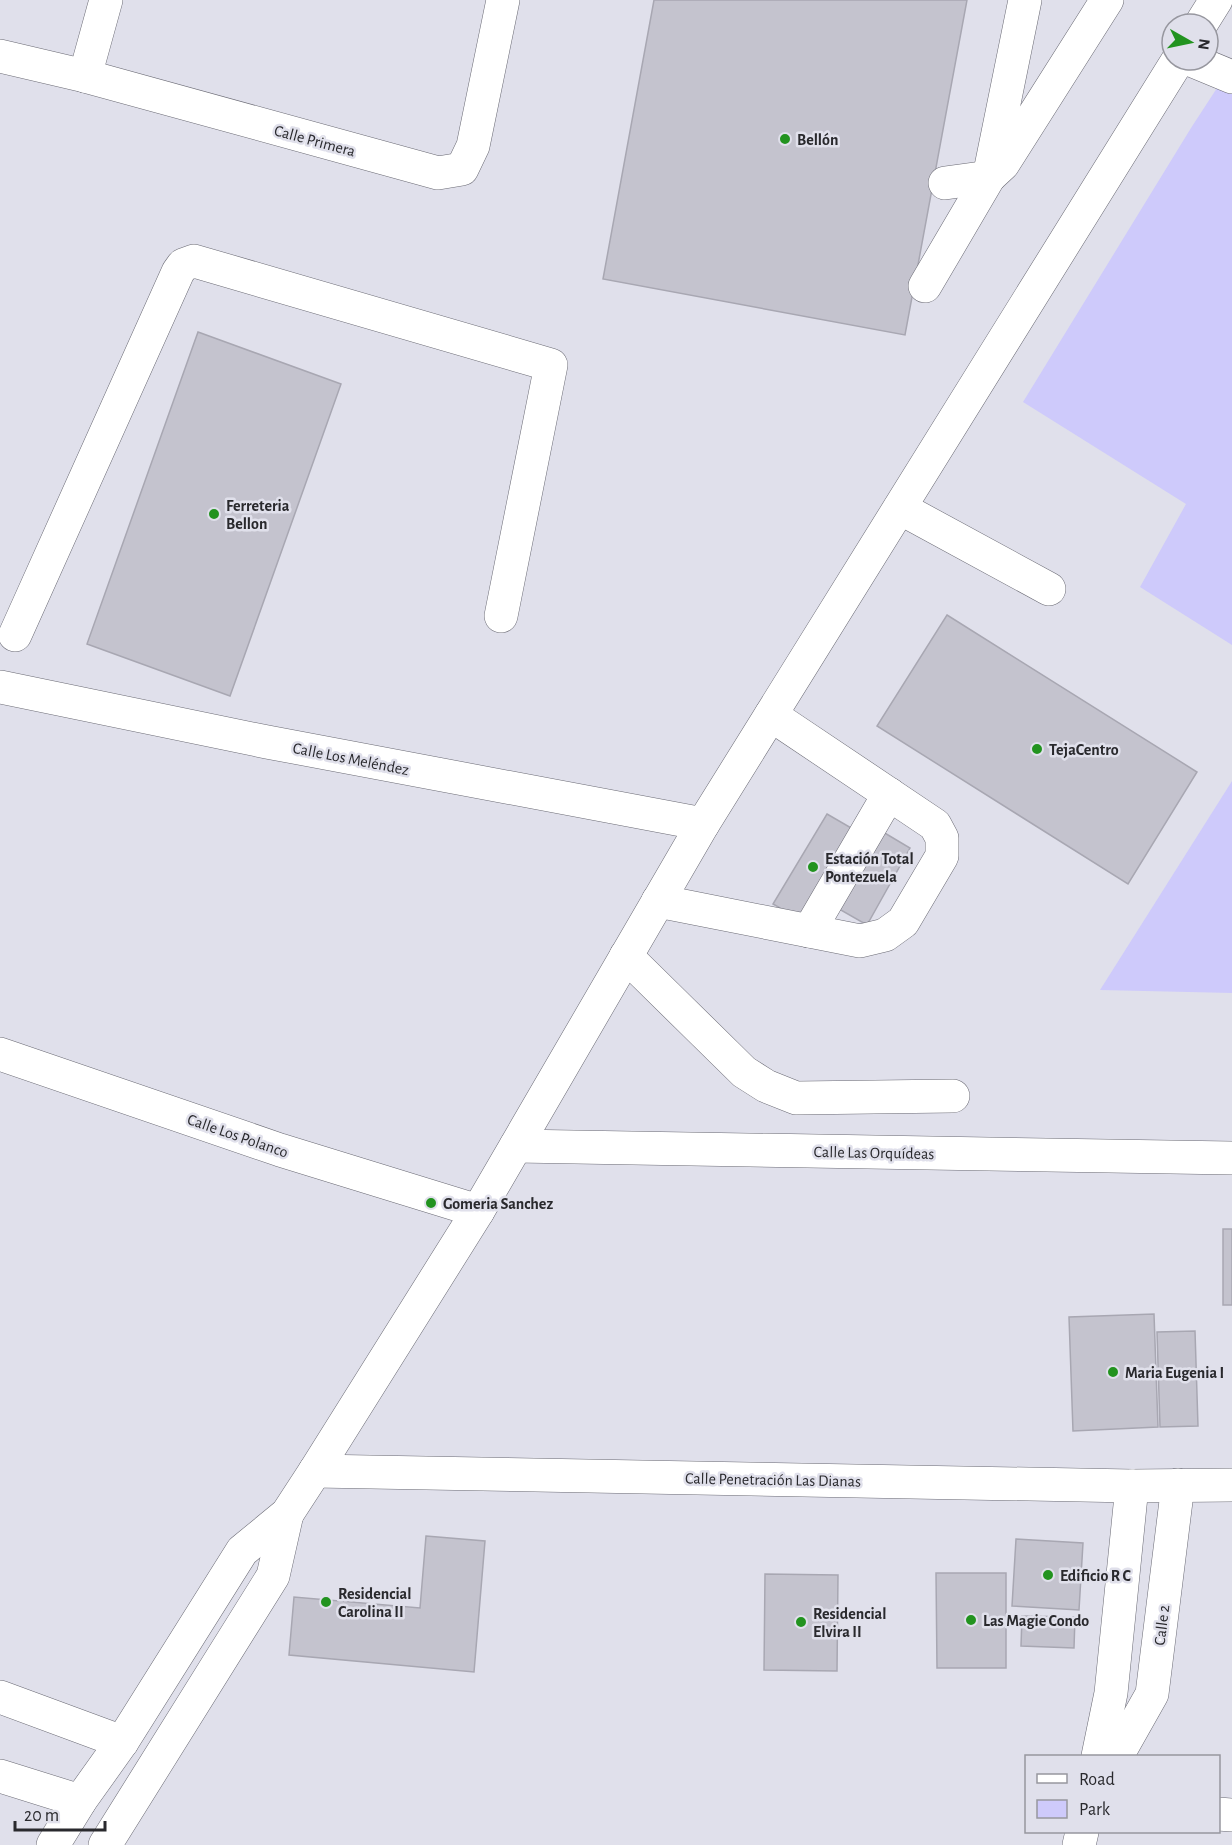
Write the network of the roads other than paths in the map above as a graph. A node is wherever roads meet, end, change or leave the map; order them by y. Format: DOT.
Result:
graph roads {
  1 [pos="106,0"];
  2 [pos="503,0"];
  3 [pos="1025,0"];
  4 [pos="1107,0"];
  5 [pos="0,56"];
  6 [pos="1171,72"];
  7 [pos="85,76"];
  8 [pos="989,177"];
  9 [pos="945,183"];
  10 [pos="925,286"];
  11 [pos="900,508"];
  12 [pos="1049,589"];
  13 [pos="501,616"];
  14 [pos="15,635"];
  15 [pos="0,687"];
  16 [pos="771,715"];
  17 [pos="889,794"];
  18 [pos="703,824"];
  19 [pos="658,901"];
  20 [pos="809,931"];
  21 [pos="626,956"];
  22 [pos="0,1054"];
  23 [pos="953,1096"];
  24 [pos="516,1146"];
  25 [pos="1232,1158"];
  26 [pos="478,1211"];
  27 [pos="315,1471"];
  28 [pos="1178,1485"];
  29 [pos="1232,1485"];
  30 [pos="1132,1486"];
  31 [pos="287,1514"];
  32 [pos="0,1697"];
  33 [pos="122,1742"];
  34 [pos="1098,1755"];
  35 [pos="1118,1755"];
  36 [pos="0,1776"];
  37 [pos="80,1801"];
  38 [pos="53,1845"];
  39 [pos="105,1845"];
  1 -- 7 [label="street"];
  2 -- 7 [label="street, Calle Primera"];
  3 -- 8 [label="street"];
  4 -- 8 [label="street"];
  5 -- 7 [label="street, Calle Primera"];
  6 -- 11 [label="street"];
  8 -- 9 [label="street"];
  8 -- 10 [label="street"];
  11 -- 12 [label="street"];
  11 -- 16 [label="street"];
  13 -- 14 [label="street"];
  15 -- 18 [label="street, Calle Los Meléndez"];
  16 -- 17 [label="street"];
  16 -- 18 [label="street"];
  17 -- 20 [label="street"];
  17 -- 20 [label="street"];
  18 -- 19 [label="street"];
  19 -- 20 [label="street"];
  19 -- 21 [label="street"];
  21 -- 23 [label="street"];
  21 -- 24 [label="street"];
  22 -- 26 [label="street, Calle Los Polanco"];
  24 -- 25 [label="street, Calle Las Orquídeas"];
  24 -- 26 [label="street"];
  26 -- 27 [label="street"];
  27 -- 30 [label="street, Calle Penetración Las Dianas"];
  27 -- 31 [label="street"];
  28 -- 29 [label="street, Calle Penetración Las Dianas"];
  28 -- 30 [label="street, Calle Penetración Las Dianas"];
  28 -- 35 [label="street, Calle 2"];
  30 -- 34 [label="street"];
  31 -- 33 [label="street"];
  31 -- 39 [label="street"];
  32 -- 33 [label="street"];
  33 -- 37 [label="street"];
  36 -- 37 [label="street"];
  37 -- 38 [label="street"];
}
